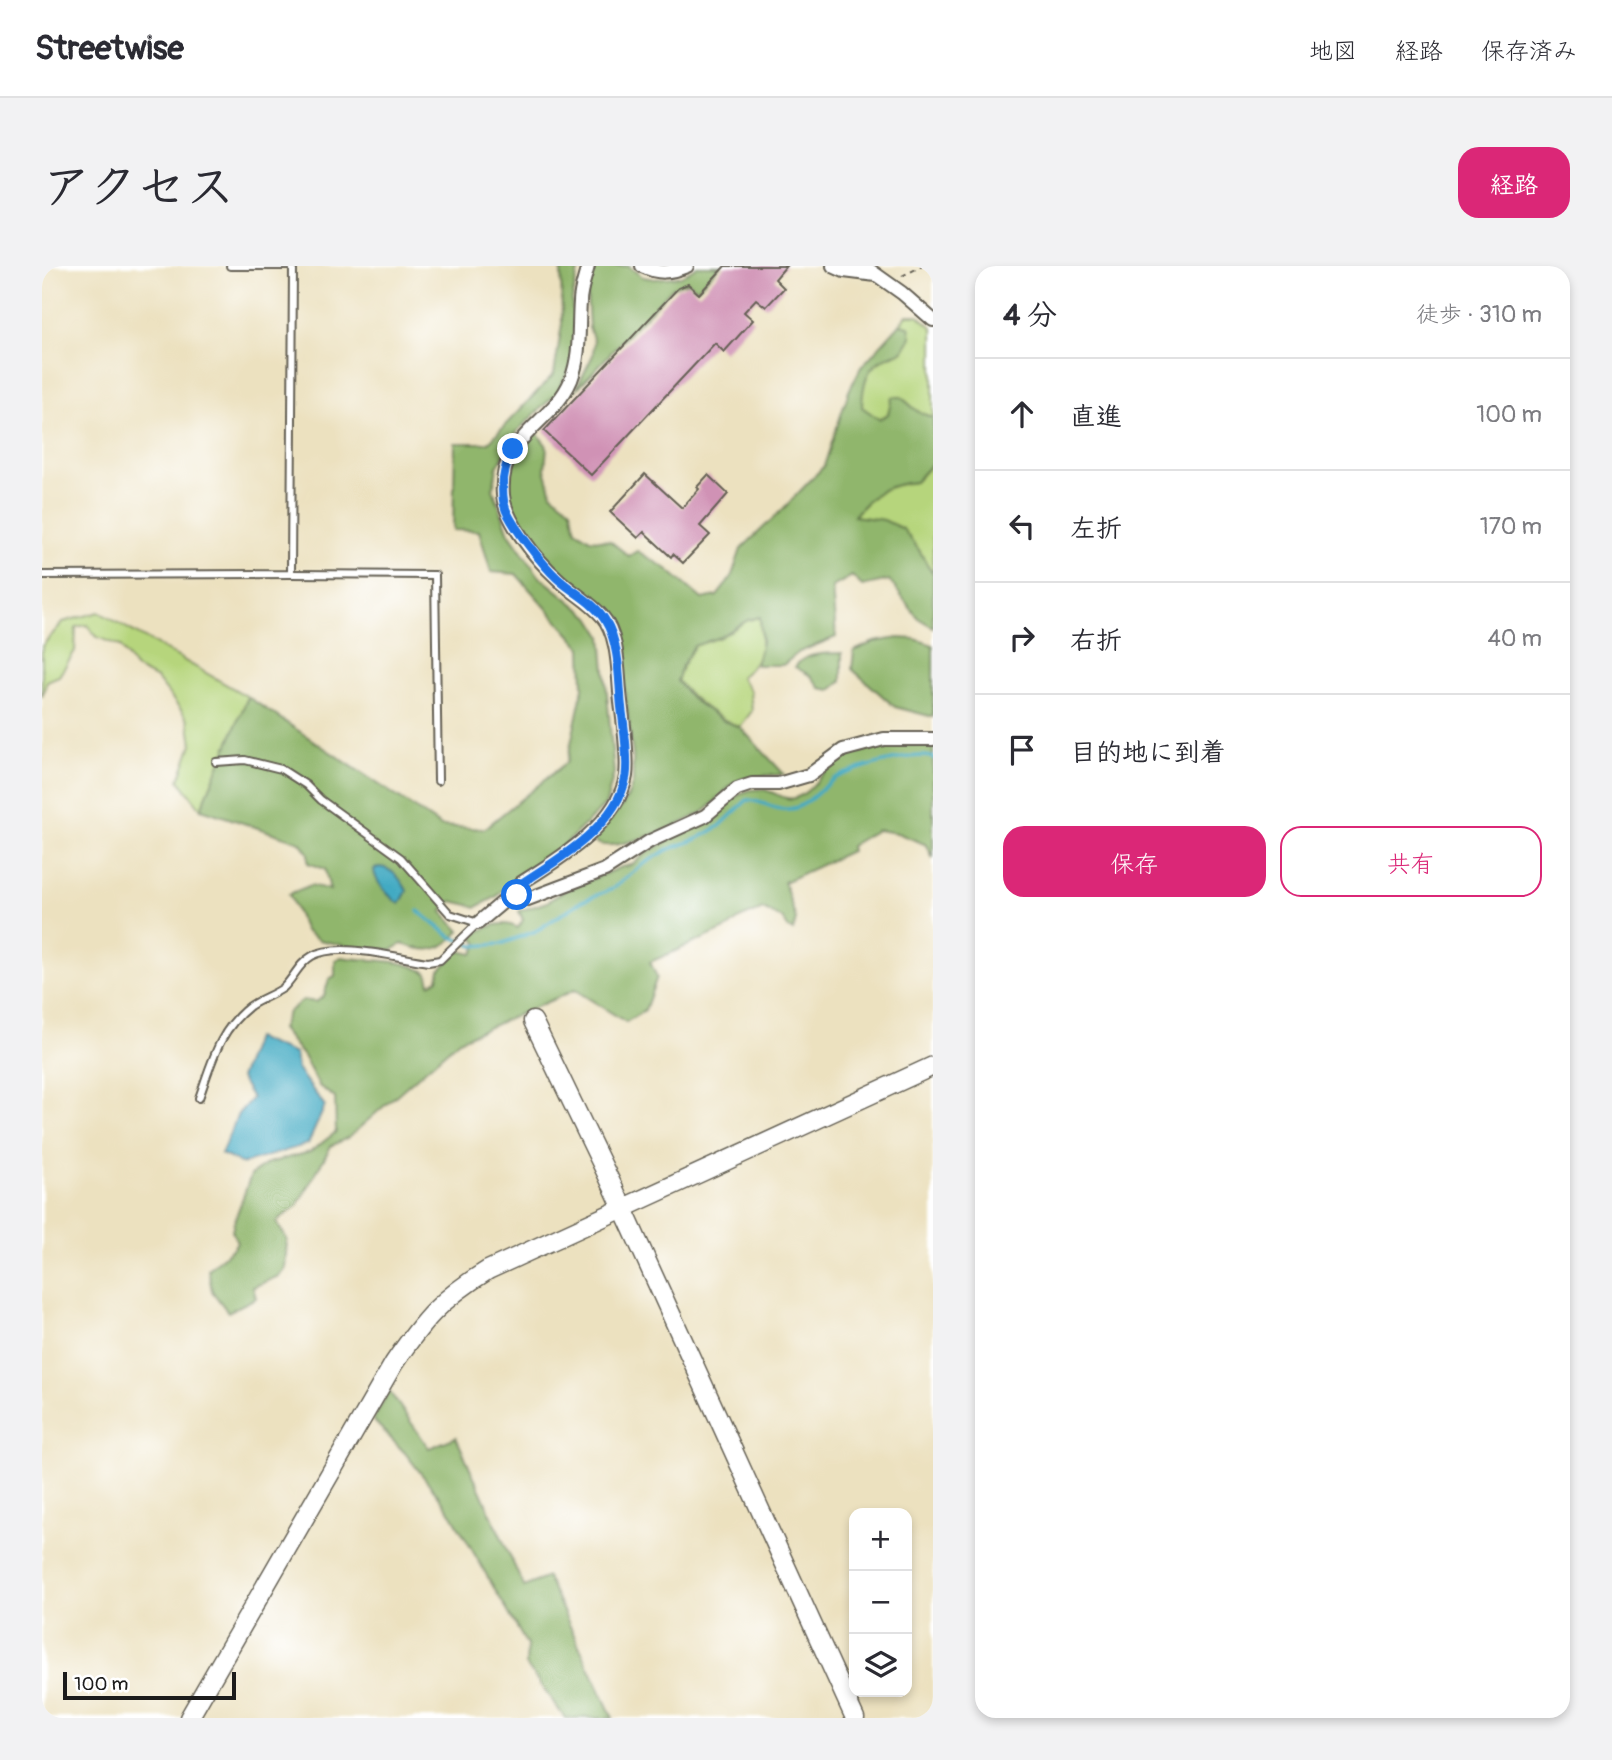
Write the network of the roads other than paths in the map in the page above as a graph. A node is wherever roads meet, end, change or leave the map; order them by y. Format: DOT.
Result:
graph roads {
  1 [pos="230,266"];
  2 [pos="293,266"];
  3 [pos="588,266"];
  4 [pos="642,266"];
  5 [pos="687,266"];
  6 [pos="833,266"];
  7 [pos="864,266"];
  8 [pos="876,275"];
  9 [pos="933,320"];
  10 [pos="291,574"];
  11 [pos="42,575"];
  12 [pos="933,739"];
  13 [pos="216,762"];
  14 [pos="438,781"];
  15 [pos="517,890"];
  16 [pos="478,923"];
  17 [pos="533,1021"];
  18 [pos="933,1066"];
  19 [pos="199,1098"];
  20 [pos="622,1207"];
  21 [pos="189,1718"];
  22 [pos="855,1718"];
  1 -- 2 [label="lane"];
  2 -- 10 [label="lane"];
  3 -- 15 [label="street"];
  4 -- 5 [label="street"];
  6 -- 8 [label="street"];
  7 -- 8 [label="street"];
  8 -- 9 [label="street"];
  10 -- 11 [label="lane"];
  10 -- 14 [label="lane"];
  12 -- 15 [label="street"];
  13 -- 16 [label="lane"];
  15 -- 16 [label="street"];
  16 -- 19 [label="lane"];
  17 -- 20 [label="street"];
  18 -- 20 [label="street"];
  20 -- 21 [label="street"];
  20 -- 22 [label="street"];
}
